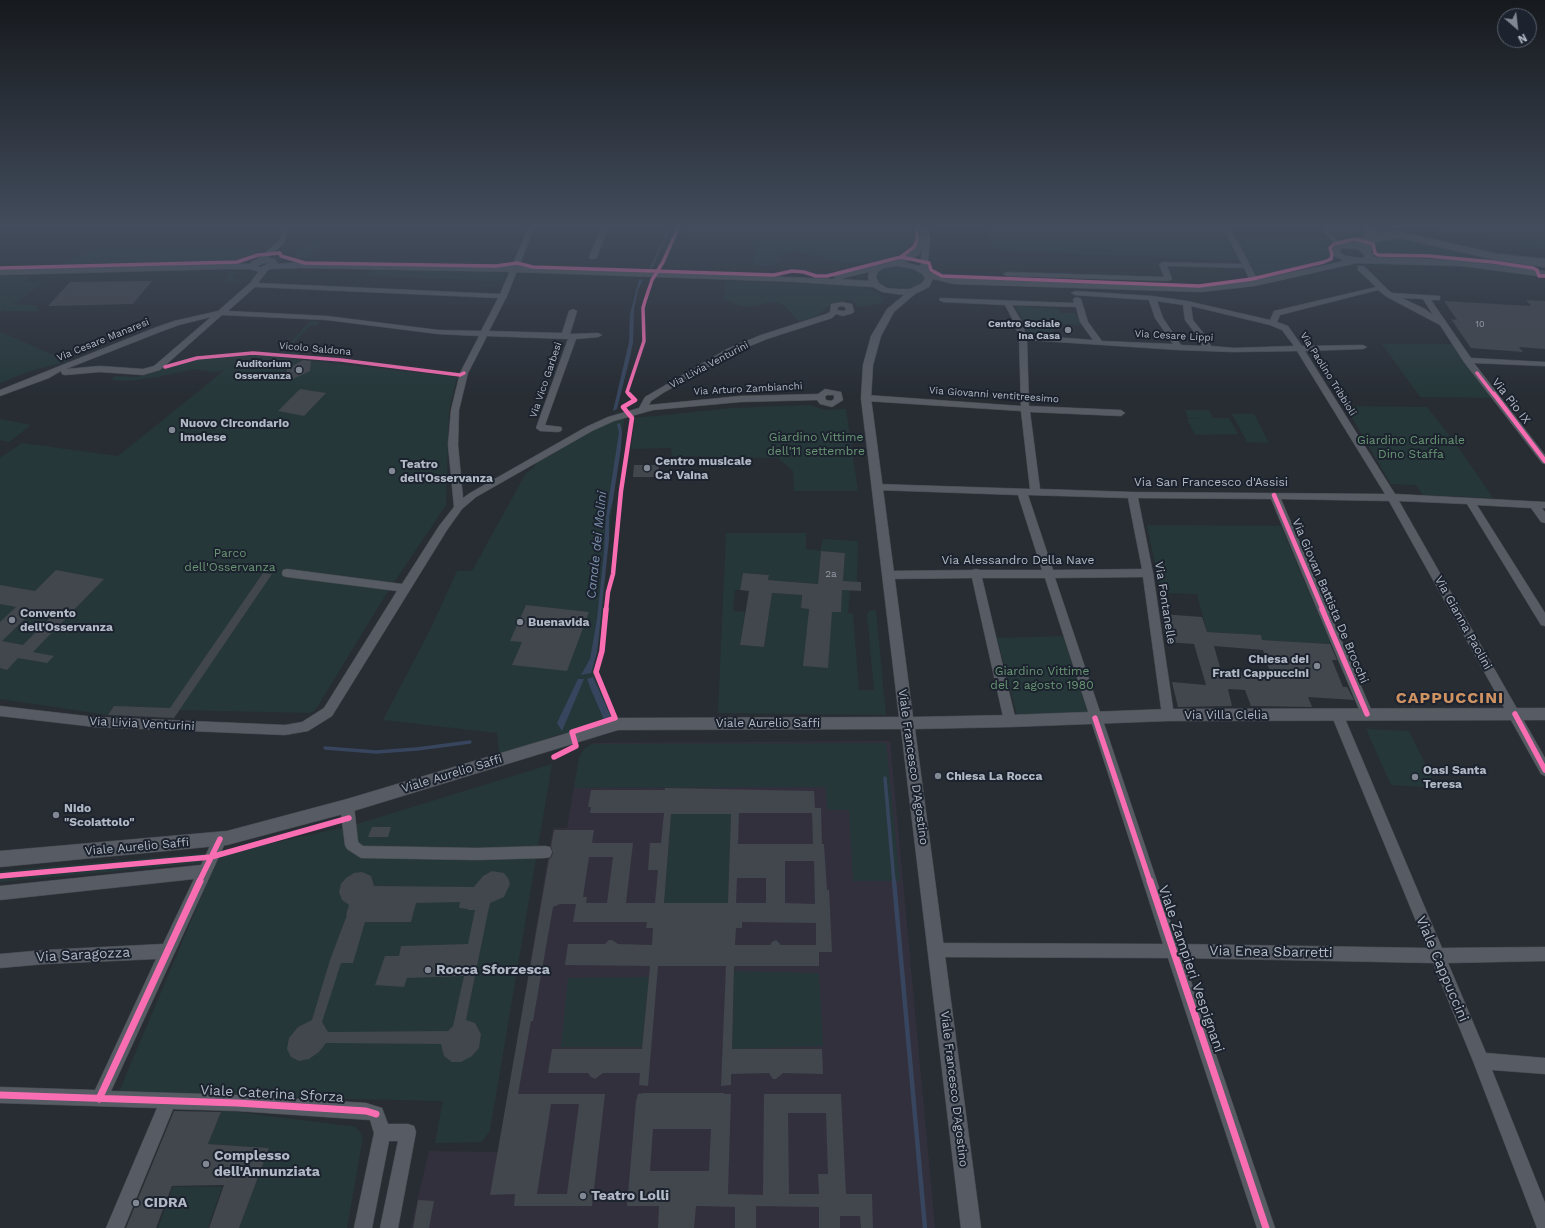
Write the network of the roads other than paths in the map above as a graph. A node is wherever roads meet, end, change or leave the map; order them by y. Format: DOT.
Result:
graph roads {
  1 [pos="508,283"];
  2 [pos="865,283"];
  3 [pos="927,283"];
  4 [pos="944,283"];
  5 [pos="988,283"];
  6 [pos="1252,283"];
  7 [pos="1379,283"];
  8 [pos="254,284"];
  9 [pos="875,284"];
  10 [pos="923,288"];
  11 [pos="1073,289"];
  12 [pos="1375,289"];
  13 [pos="885,290"];
  14 [pos="912,292"];
  15 [pos="1390,295"];
  16 [pos="503,296"];
  17 [pos="1425,297"];
  18 [pos="1152,298"];
  19 [pos="1437,298"];
  20 [pos="943,300"];
  21 [pos="1007,302"];
  22 [pos="1187,303"];
  23 [pos="1079,305"];
  24 [pos="573,311"];
  25 [pos="890,311"];
  26 [pos="834,312"];
  27 [pos="220,313"];
  28 [pos="1273,323"];
  29 [pos="1446,327"];
  30 [pos="484,333"];
  31 [pos="598,335"];
  32 [pos="568,336"];
  33 [pos="1023,337"];
  34 [pos="1100,343"];
  35 [pos="1363,347"];
  36 [pos="1179,348"];
  37 [pos="1299,348"];
  38 [pos="1208,349"];
  39 [pos="1467,360"];
  40 [pos="1545,364"];
  41 [pos="40,377"];
  42 [pos="0,393"];
  43 [pos="654,396"];
  44 [pos="820,397"];
  45 [pos="866,398"];
  46 [pos="653,407"];
  47 [pos="1025,409"];
  48 [pos="642,410"];
  49 [pos="1121,413"];
  50 [pos="558,429"];
  51 [pos="1545,461"];
  52 [pos="495,483"];
  53 [pos="456,486"];
  54 [pos="878,487"];
  55 [pos="1022,491"];
  56 [pos="1034,491"];
  57 [pos="1132,495"];
  58 [pos="1274,495"];
  59 [pos="1392,497"];
  60 [pos="1470,501"];
  61 [pos="1534,504"];
  62 [pos="1545,505"];
  63 [pos="459,507"];
  64 [pos="1545,520"];
  65 [pos="287,573"];
  66 [pos="976,573"];
  67 [pos="1049,573"];
  68 [pos="1148,573"];
  69 [pos="888,575"];
  70 [pos="405,588"];
  71 [pos="1545,622"];
  72 [pos="0,711"];
  73 [pos="1337,714"];
  74 [pos="1368,714"];
  75 [pos="1515,714"];
  76 [pos="1545,714"];
  77 [pos="1168,715"];
  78 [pos="1095,718"];
  79 [pos="1010,721"];
  80 [pos="906,723"];
  81 [pos="1545,770"];
  82 [pos="347,806"];
  83 [pos="220,839"];
  84 [pos="545,852"];
  85 [pos="0,859"];
  86 [pos="204,871"];
  87 [pos="0,893"];
  88 [pos="937,950"];
  89 [pos="1172,950"];
  90 [pos="167,951"];
  91 [pos="1545,954"];
  92 [pos="1436,955"];
  93 [pos="0,961"];
  94 [pos="1481,1061"];
  95 [pos="1545,1066"];
  96 [pos="0,1095"];
  97 [pos="100,1098"];
  98 [pos="168,1102"];
  99 [pos="382,1133"];
  100 [pos="1545,1225"];
  101 [pos="115,1228"];
  102 [pos="363,1228"];
  103 [pos="389,1228"];
  104 [pos="971,1228"];
  105 [pos="1266,1228"];
  1 -- 16 [label="street"];
  2 -- 9 [label="street"];
  3 -- 10 [label="street"];
  4 -- 10 [label="street, Viale Francesco D'Agostino"];
  5 -- 11 [label="street"];
  6 -- 11 [label="street"];
  7 -- 15 [label="street, Via Pio IX"];
  8 -- 16 [label="street"];
  8 -- 27 [label="street"];
  9 -- 13 [label="street, Viale Francesco D'Agostino"];
  10 -- 14 [label="street, Viale Francesco D'Agostino"];
  11 -- 18 [label="street, Via Paolino Tribbioli"];
  11 -- 23 [label="street"];
  12 -- 28 [label="street"];
  13 -- 14 [label="street, Viale Francesco D'Agostino"];
  13 -- 25 [label="street"];
  14 -- 25 [label="street, Viale Francesco D'Agostino"];
  15 -- 17 [label="street"];
  15 -- 29 [label="street, Via Pio IX"];
  16 -- 30 [label="street"];
  17 -- 19 [label="street"];
  17 -- 29 [label="street, Via Pio IX"];
  18 -- 22 [label="street, Via Paolino Tribbioli"];
  18 -- 36 [label="street"];
  20 -- 21 [label="street"];
  21 -- 23 [label="street"];
  21 -- 33 [label="street"];
  22 -- 28 [label="street, Via Paolino Tribbioli"];
  22 -- 38 [label="street"];
  23 -- 34 [label="street"];
  24 -- 32 [label="street"];
  25 -- 45 [label="street, Viale Francesco D'Agostino"];
  26 -- 43 [label="street, Via Livia Venturini"];
  27 -- 30 [label="street, Via Vico Garbesi"];
  27 -- 41 [label="street, Via Cesare Manaresi"];
  27 -- 41 [label="street"];
  28 -- 37 [label="street, Via Paolino Tribbioli"];
  29 -- 39 [label="street, Via Pio IX"];
  30 -- 32 [label="street, Via Vico Garbesi"];
  30 -- 53 [label="street"];
  31 -- 32 [label="street"];
  32 -- 50 [label="street, Via Vico Garbesi"];
  33 -- 34 [label="street, Via Cesare Lippi"];
  33 -- 47 [label="street"];
  34 -- 36 [label="street, Via Cesare Lippi"];
  35 -- 37 [label="street, Via Cesare Lippi"];
  36 -- 38 [label="street, Via Cesare Lippi"];
  37 -- 38 [label="street, Via Cesare Lippi"];
  37 -- 59 [label="street, Via Paolino Tribbioli"];
  39 -- 40 [label="street"];
  39 -- 51 [label="street, Via Pio IX"];
  41 -- 42 [label="street"];
  43 -- 46 [label="street"];
  43 -- 48 [label="street, Via Livia Venturini"];
  44 -- 46 [label="street, Via Arturo Zambianchi"];
  45 -- 47 [label="street, Via Giovanni ventitreesimo"];
  45 -- 54 [label="street, Viale Francesco D'Agostino"];
  46 -- 48 [label="street, Via Livia Venturini"];
  47 -- 49 [label="street, Via Giovanni ventitreesimo"];
  47 -- 56 [label="street"];
  48 -- 52 [label="street, Via Livia Venturini"];
  52 -- 53 [label="street, Via Livia Venturini"];
  52 -- 63 [label="street, Via Livia Venturini"];
  53 -- 63 [label="street"];
  54 -- 55 [label="street, Via San Francesco d'Assisi"];
  54 -- 69 [label="street, Viale Francesco D'Agostino"];
  55 -- 56 [label="street, Via San Francesco d'Assisi"];
  55 -- 67 [label="street, Viale Zampieri Vespignani"];
  56 -- 57 [label="street, Via San Francesco d'Assisi"];
  57 -- 58 [label="street, Via San Francesco d'Assisi"];
  57 -- 68 [label="street, Via Fontanelle"];
  58 -- 59 [label="street, Via San Francesco d'Assisi"];
  58 -- 74 [label="street, Via Giovan Battista De Brocchi"];
  59 -- 60 [label="street, Via San Francesco d'Assisi"];
  59 -- 75 [label="street, Via Gianna Paolini"];
  60 -- 61 [label="street, Via San Francesco d'Assisi"];
  60 -- 71 [label="street"];
  61 -- 62 [label="street, Via San Francesco d'Assisi"];
  61 -- 64 [label="street"];
  63 -- 70 [label="street, Via Livia Venturini"];
  65 -- 70 [label="street"];
  66 -- 67 [label="street, Via Alessandro Della Nave"];
  66 -- 69 [label="street, Via Alessandro Della Nave"];
  66 -- 79 [label="street"];
  67 -- 68 [label="street, Via Alessandro Della Nave"];
  67 -- 78 [label="street, Viale Zampieri Vespignani"];
  68 -- 77 [label="street, Via Fontanelle"];
  69 -- 80 [label="street, Viale Francesco D'Agostino"];
  70 -- 72 [label="street, Via Livia Venturini"];
  73 -- 74 [label="street, Via Villa Clelia"];
  73 -- 77 [label="street, Via Villa Clelia"];
  73 -- 92 [label="street, Viale Cappuccini"];
  74 -- 75 [label="street, Via Villa Clelia"];
  75 -- 76 [label="street, Via Villa Clelia"];
  75 -- 81 [label="street, Via Gianna Paolini"];
  77 -- 78 [label="street, Via Villa Clelia"];
  78 -- 79 [label="street, Via Villa Clelia"];
  78 -- 89 [label="street, Viale Zampieri Vespignani"];
  79 -- 80 [label="street, Via Villa Clelia"];
  80 -- 82 [label="street, Viale Aurelio Saffi"];
  80 -- 88 [label="street, Viale Francesco D'Agostino"];
  82 -- 83 [label="street, Viale Aurelio Saffi"];
  82 -- 84 [label="street"];
  83 -- 85 [label="street, Viale Aurelio Saffi"];
  83 -- 86 [label="street"];
  86 -- 87 [label="street"];
  86 -- 90 [label="street"];
  88 -- 89 [label="street, Via Enea Sbarretti"];
  88 -- 104 [label="street, Viale Francesco D'Agostino"];
  89 -- 92 [label="street, Via Enea Sbarretti"];
  89 -- 105 [label="street, Viale Zampieri Vespignani"];
  90 -- 93 [label="street, Via Saragozza"];
  90 -- 97 [label="street"];
  91 -- 92 [label="street, Via Enea Sbarretti"];
  92 -- 94 [label="street, Viale Cappuccini"];
  94 -- 95 [label="street"];
  94 -- 100 [label="street, Viale Cappuccini"];
  96 -- 97 [label="street"];
  97 -- 98 [label="street"];
  98 -- 99 [label="street, Viale Caterina Sforza"];
  98 -- 101 [label="street"];
  99 -- 102 [label="street, Viale Caterina Sforza"];
  99 -- 103 [label="street"];
}
